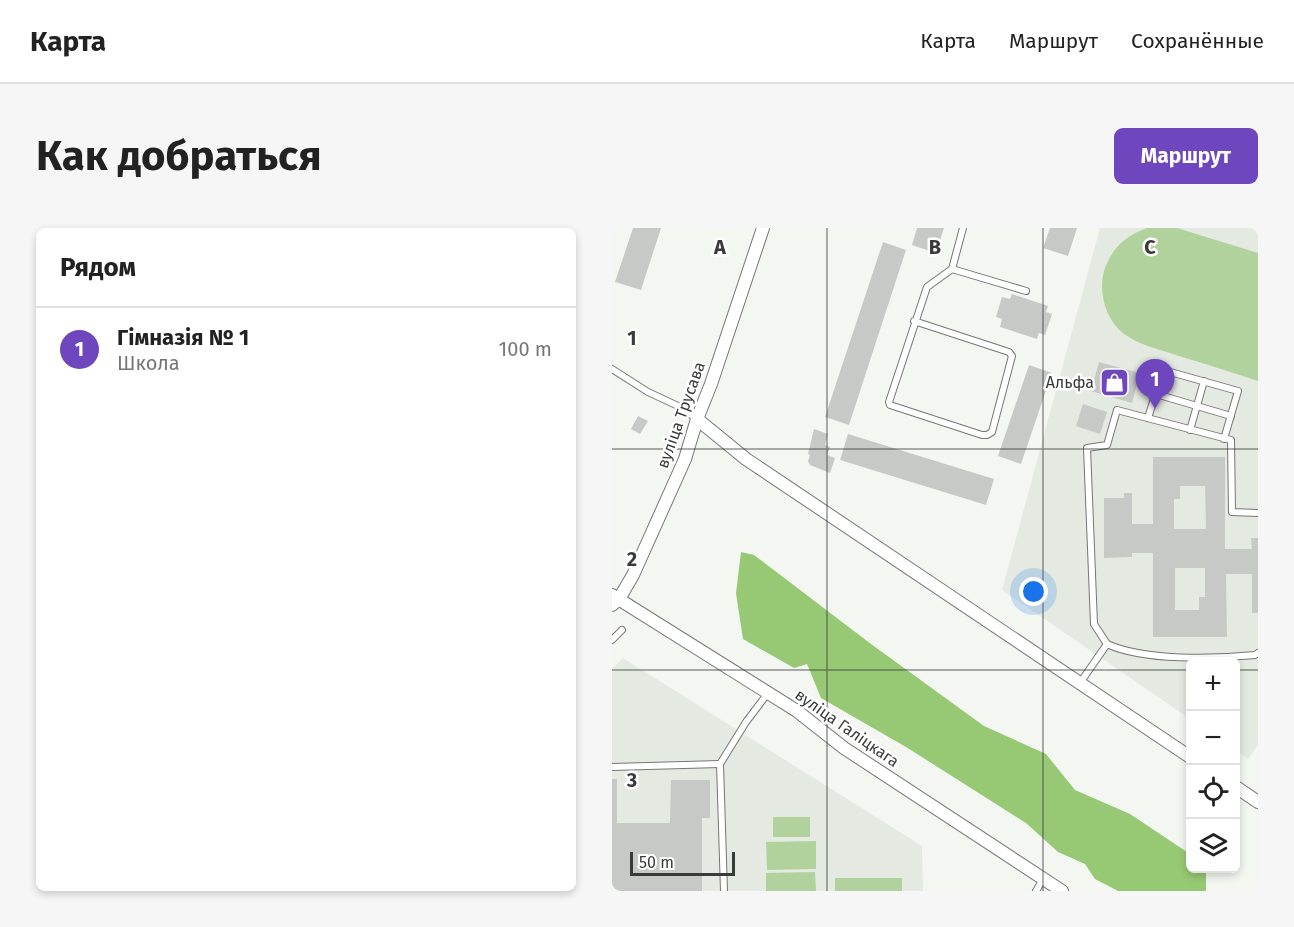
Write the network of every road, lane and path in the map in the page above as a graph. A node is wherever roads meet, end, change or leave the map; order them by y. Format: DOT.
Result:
graph roads {
  1 [pos="763,228"];
  2 [pos="963,228"];
  3 [pos="952,269"];
  4 [pos="1026,291"];
  5 [pos="914,321"];
  6 [pos="612,369"];
  7 [pos="1204,381"];
  8 [pos="1156,394"];
  9 [pos="1196,406"];
  10 [pos="1231,416"];
  11 [pos="1148,418"];
  12 [pos="697,419"];
  13 [pos="1190,430"];
  14 [pos="1224,439"];
  15 [pos="1258,513"];
  16 [pos="614,600"];
  17 [pos="622,630"];
  18 [pos="612,640"];
  19 [pos="1107,644"];
  20 [pos="1258,653"];
  21 [pos="1080,683"];
  22 [pos="768,693"];
  23 [pos="1186,754"];
  24 [pos="720,764"];
  25 [pos="612,767"];
  26 [pos="1240,790"];
  27 [pos="1258,802"];
  28 [pos="1043,879"];
  29 [pos="724,891"];
  30 [pos="1036,891"];
  31 [pos="1062,891"];
  1 -- 12 [label="street, вуліца Трусава"];
  2 -- 3 [label="lane"];
  3 -- 4 [label="lane"];
  3 -- 5 [label="lane"];
  5 -- 5 [label="lane"];
  6 -- 12 [label="lane"];
  7 -- 8 [label="lane"];
  7 -- 9 [label="lane"];
  7 -- 10 [label="lane"];
  8 -- 9 [label="lane"];
  8 -- 11 [label="lane"];
  9 -- 10 [label="lane"];
  9 -- 13 [label="lane"];
  10 -- 14 [label="lane"];
  11 -- 13 [label="lane"];
  11 -- 19 [label="lane"];
  12 -- 16 [label="street, вуліца Трусава"];
  12 -- 21 [label="street"];
  13 -- 14 [label="lane"];
  14 -- 15 [label="lane"];
  16 -- 22 [label="street, вуліца Галіцкага"];
  17 -- 18 [label="lane"];
  19 -- 20 [label="lane"];
  19 -- 21 [label="lane"];
  21 -- 23 [label="street"];
  22 -- 24 [label="lane"];
  22 -- 28 [label="street, вуліца Галіцкага"];
  24 -- 25 [label="lane"];
  24 -- 29 [label="lane"];
  26 -- 27 [label="street"];
  28 -- 30 [label="lane"];
  28 -- 31 [label="street, вуліца Галіцкага"];
}
